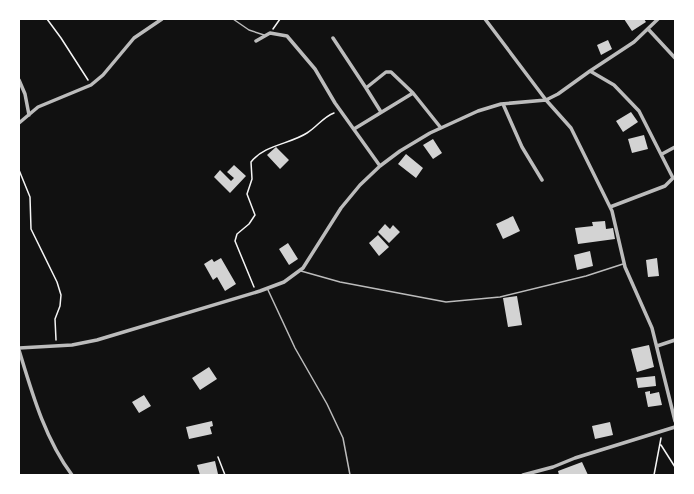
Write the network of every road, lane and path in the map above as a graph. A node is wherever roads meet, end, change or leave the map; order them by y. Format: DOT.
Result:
graph roads {
  1 [pos="47,19"];
  2 [pos="162,19"];
  3 [pos="233,19"];
  4 [pos="280,19"];
  5 [pos="485,19"];
  6 [pos="657,19"];
  7 [pos="649,30"];
  8 [pos="270,33"];
  9 [pos="264,35"];
  10 [pos="333,38"];
  11 [pos="256,41"];
  12 [pos="675,58"];
  13 [pos="590,71"];
  14 [pos="19,80"];
  15 [pos="91,85"];
  16 [pos="366,88"];
  17 [pos="413,93"];
  18 [pos="546,100"];
  19 [pos="504,104"];
  20 [pos="381,112"];
  21 [pos="29,115"];
  22 [pos="344,115"];
  23 [pos="19,123"];
  24 [pos="441,128"];
  25 [pos="354,129"];
  26 [pos="675,147"];
  27 [pos="662,154"];
  28 [pos="380,166"];
  29 [pos="19,170"];
  30 [pos="542,180"];
  31 [pos="610,207"];
  32 [pos="625,264"];
  33 [pos="300,271"];
  34 [pos="267,288"];
  35 [pos="256,292"];
  36 [pos="675,340"];
  37 [pos="56,346"];
  38 [pos="657,346"];
  39 [pos="19,349"];
  40 [pos="675,421"];
  41 [pos="675,427"];
  42 [pos="661,431"];
  43 [pos="660,444"];
  44 [pos="218,457"];
  45 [pos="675,467"];
  46 [pos="72,475"];
  47 [pos="225,475"];
  48 [pos="350,475"];
  49 [pos="523,475"];
  50 [pos="654,475"];
  1 -- 15 [label="path"];
  2 -- 15 [label="street"];
  3 -- 9 [label="lane"];
  4 -- 8 [label="path"];
  5 -- 18 [label="street"];
  6 -- 7 [label="street"];
  7 -- 12 [label="street"];
  7 -- 13 [label="street"];
  8 -- 9 [label="street"];
  8 -- 22 [label="street"];
  9 -- 11 [label="street"];
  10 -- 16 [label="street"];
  13 -- 18 [label="street"];
  13 -- 27 [label="street"];
  14 -- 21 [label="street"];
  15 -- 21 [label="street"];
  16 -- 17 [label="street"];
  16 -- 20 [label="street"];
  17 -- 20 [label="street"];
  17 -- 24 [label="street"];
  18 -- 19 [label="street"];
  18 -- 31 [label="street"];
  19 -- 24 [label="street"];
  19 -- 30 [label="street"];
  20 -- 25 [label="street"];
  21 -- 23 [label="street"];
  22 -- 25 [label="street"];
  22 -- 35 [label="path"];
  24 -- 28 [label="street"];
  25 -- 28 [label="street"];
  26 -- 27 [label="street"];
  27 -- 31 [label="street"];
  28 -- 33 [label="street"];
  29 -- 37 [label="path"];
  31 -- 32 [label="street"];
  32 -- 33 [label="lane"];
  32 -- 38 [label="street"];
  33 -- 34 [label="street"];
  34 -- 35 [label="street"];
  34 -- 48 [label="lane"];
  35 -- 37 [label="street"];
  36 -- 38 [label="street"];
  37 -- 39 [label="street"];
  38 -- 40 [label="street"];
  39 -- 46 [label="street"];
  41 -- 42 [label="street"];
  42 -- 43 [label="path"];
  42 -- 49 [label="street"];
  43 -- 45 [label="path"];
  43 -- 50 [label="path"];
  44 -- 47 [label="path"];
}
